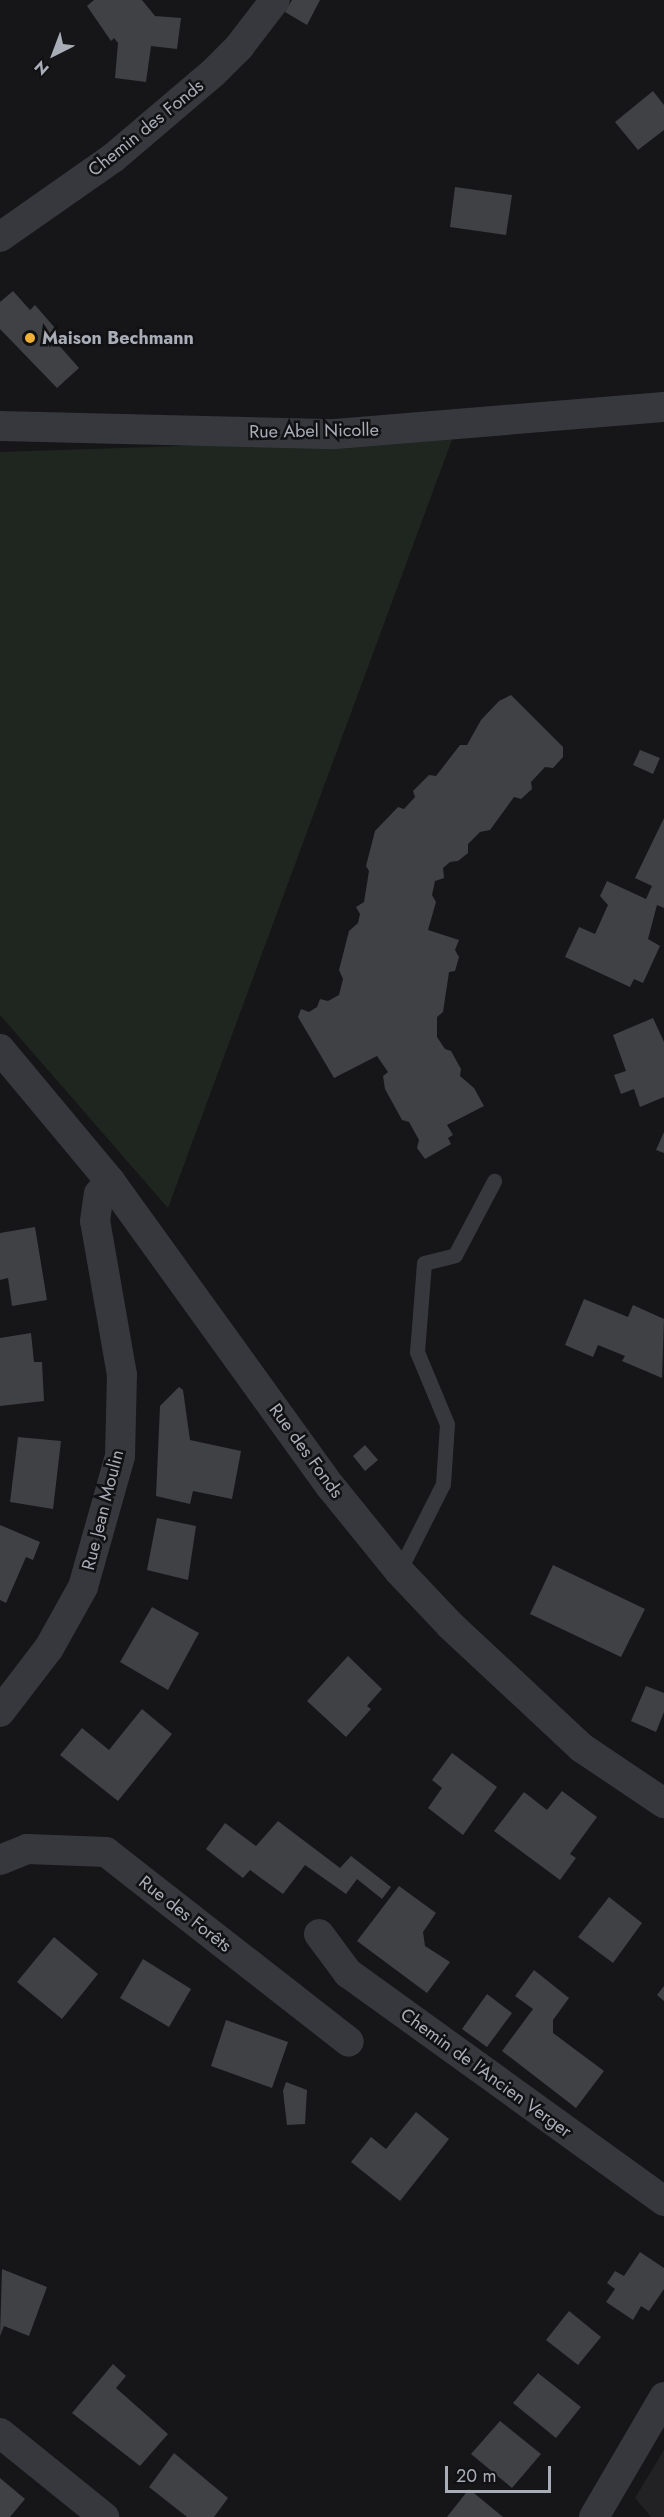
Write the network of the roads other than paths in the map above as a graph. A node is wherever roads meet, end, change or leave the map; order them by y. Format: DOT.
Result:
graph roads {
  1 [pos="275,0"];
  2 [pos="0,237"];
  3 [pos="664,406"];
  4 [pos="0,426"];
  5 [pos="0,1049"];
  6 [pos="110,1181"];
  7 [pos="494,1181"];
  8 [pos="399,1571"];
  9 [pos="0,1712"];
  10 [pos="664,1803"];
  11 [pos="0,1860"];
  12 [pos="319,1934"];
  13 [pos="349,2042"];
  14 [pos="664,2201"];
  15 [pos="661,2408"];
  16 [pos="0,2433"];
  17 [pos="104,2517"];
  18 [pos="594,2517"];
  1 -- 2 [label="street, Chemin des Fonds"];
  3 -- 4 [label="street, Rue Abel Nicolle"];
  5 -- 6 [label="street, Rue des Fonds"];
  6 -- 8 [label="street, Rue des Fonds"];
  6 -- 9 [label="street, Rue Jean Moulin"];
  7 -- 8 [label="lane"];
  8 -- 10 [label="street, Rue des Fonds"];
  11 -- 13 [label="street, Rue des Forêts"];
  12 -- 14 [label="street, Chemin de l'Ancien Verger"];
  15 -- 18 [label="street"];
  16 -- 17 [label="street"];
}
